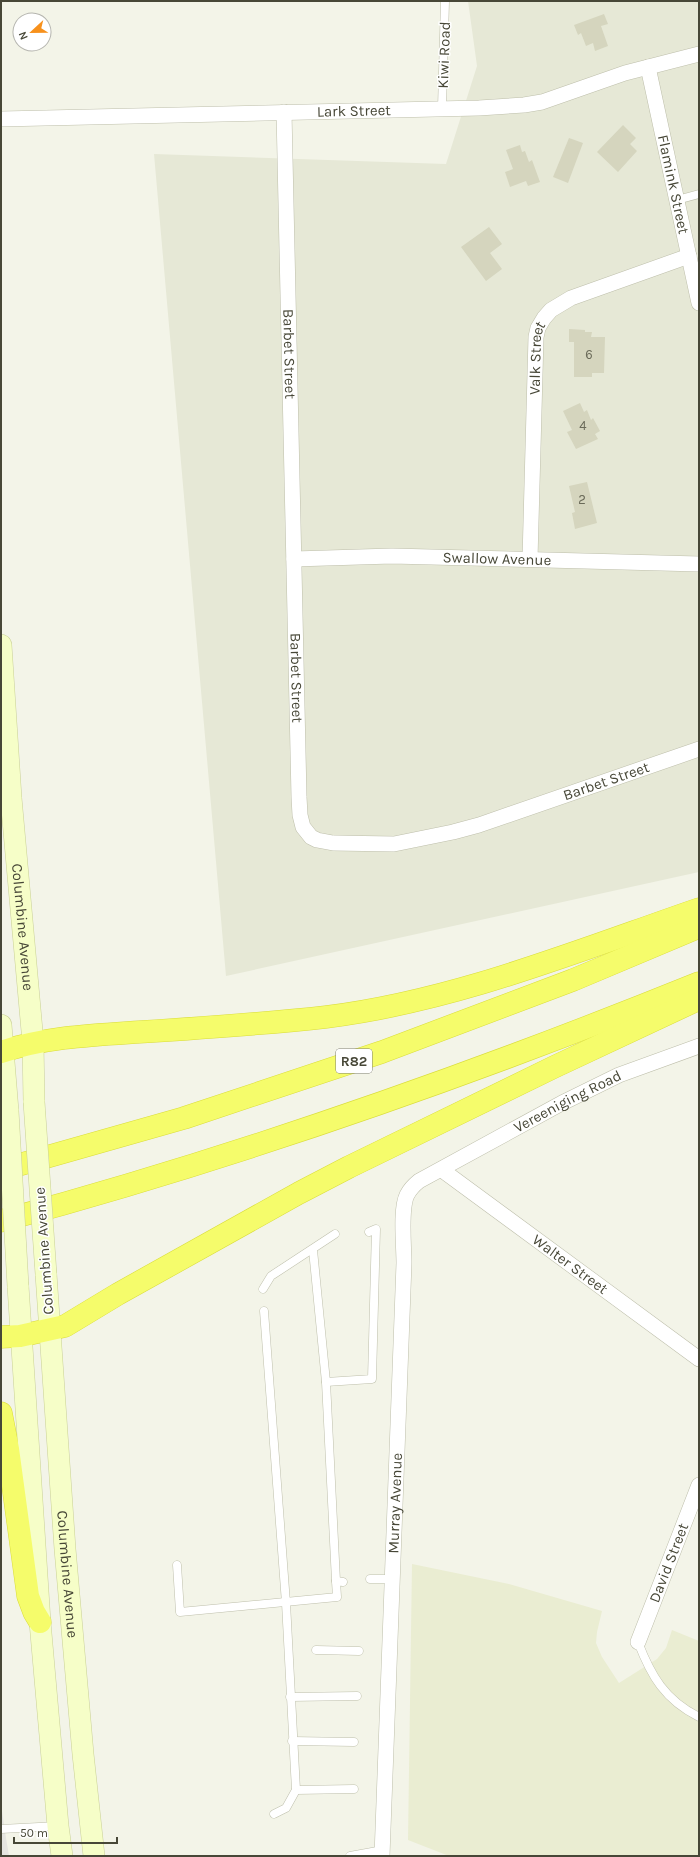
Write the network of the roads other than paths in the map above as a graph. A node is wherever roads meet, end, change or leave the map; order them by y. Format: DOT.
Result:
graph roads {
  1 [pos="445,1"];
  2 [pos="699,54"];
  3 [pos="648,67"];
  4 [pos="442,108"];
  5 [pos="284,112"];
  6 [pos="1,119"];
  7 [pos="699,194"];
  8 [pos="677,200"];
  9 [pos="689,256"];
  10 [pos="699,303"];
  11 [pos="294,559"];
  12 [pos="530,559"];
  13 [pos="699,564"];
  14 [pos="1,645"];
  15 [pos="699,749"];
  16 [pos="699,909"];
  17 [pos="699,927"];
  18 [pos="699,983"];
  19 [pos="699,999"];
  20 [pos="1,1025"];
  21 [pos="33,1042"];
  22 [pos="699,1046"];
  23 [pos="2,1052"];
  24 [pos="1,1170"];
  25 [pos="442,1170"];
  26 [pos="1,1221"];
  27 [pos="369,1232"];
  28 [pos="335,1234"];
  29 [pos="313,1250"];
  30 [pos="263,1289"];
  31 [pos="264,1311"];
  32 [pos="49,1330"];
  33 [pos="11,1336"];
  34 [pos="699,1359"];
  35 [pos="326,1382"];
  36 [pos="1,1413"];
  37 [pos="699,1484"];
  38 [pos="177,1565"];
  39 [pos="370,1579"];
  40 [pos="392,1579"];
  41 [pos="286,1603"];
  42 [pos="40,1622"];
  43 [pos="638,1642"];
  44 [pos="316,1650"];
  45 [pos="359,1651"];
  46 [pos="357,1696"];
  47 [pos="290,1697"];
  48 [pos="699,1717"];
  49 [pos="292,1741"];
  50 [pos="354,1742"];
  51 [pos="354,1789"];
  52 [pos="296,1790"];
  53 [pos="274,1814"];
  54 [pos="58,1826"];
  55 [pos="1,1829"];
  56 [pos="382,1853"];
  57 [pos="62,1856"];
  58 [pos="94,1856"];
  59 [pos="350,1856"];
  1 -- 4 [label="lane, Kiwi Road"];
  2 -- 3 [label="street, Lark Street"];
  3 -- 4 [label="street, Lark Street"];
  3 -- 8 [label="street, Flamink Street"];
  4 -- 5 [label="street, Lark Street"];
  5 -- 6 [label="street, Lark Street"];
  5 -- 11 [label="street, Barbet Street"];
  7 -- 8 [label="lane"];
  8 -- 9 [label="street, Flamink Street"];
  9 -- 10 [label="street, Flamink Street"];
  9 -- 12 [label="street, Valk Street"];
  11 -- 12 [label="street, Swallow Avenue"];
  11 -- 15 [label="street, Barbet Street"];
  12 -- 13 [label="street, Swallow Avenue"];
  14 -- 21 [label="main road, Columbine Avenue"];
  16 -- 21 [label="highway"];
  17 -- 24 [label="highway, R82"];
  18 -- 26 [label="highway"];
  19 -- 32 [label="highway"];
  20 -- 23 [label="main road, Columbine Avenue"];
  21 -- 23 [label="highway"];
  21 -- 32 [label="main road, Columbine Avenue, bridge"];
  22 -- 25 [label="street, Vereeniging Road"];
  23 -- 33 [label="main road, Columbine Avenue, bridge"];
  25 -- 34 [label="street, Walter Street"];
  25 -- 40 [label="street, Murray Avenue"];
  27 -- 35 [label="lane"];
  28 -- 29 [label="lane"];
  29 -- 30 [label="lane"];
  29 -- 35 [label="lane"];
  31 -- 41 [label="lane"];
  32 -- 33 [label="highway"];
  32 -- 58 [label="main road, Columbine Avenue"];
  33 -- 42 [label="main road, Columbine Avenue"];
  35 -- 41 [label="lane"];
  36 -- 42 [label="highway"];
  37 -- 43 [label="street, David Street"];
  38 -- 41 [label="lane"];
  39 -- 40 [label="lane"];
  40 -- 56 [label="street, Murray Avenue"];
  41 -- 47 [label="lane"];
  42 -- 54 [label="main road, Columbine Avenue"];
  43 -- 48 [label="lane"];
  44 -- 45 [label="lane"];
  46 -- 47 [label="lane"];
  47 -- 49 [label="lane"];
  49 -- 50 [label="lane"];
  49 -- 52 [label="lane"];
  51 -- 52 [label="lane"];
  52 -- 53 [label="lane"];
  54 -- 55 [label="lane"];
  54 -- 57 [label="main road, Columbine Avenue"];
  56 -- 59 [label="lane"];
}
